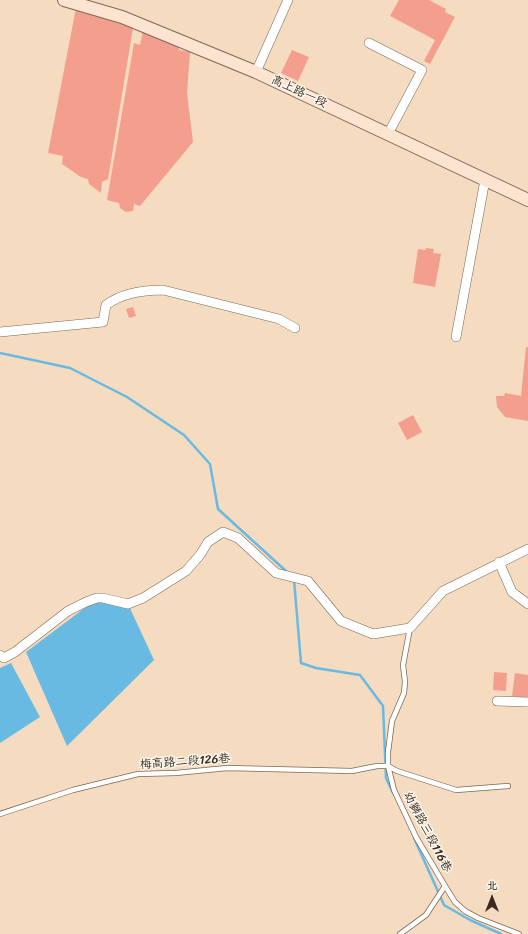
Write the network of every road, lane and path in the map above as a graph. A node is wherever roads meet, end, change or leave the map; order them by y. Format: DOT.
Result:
graph roads {
  1 [pos="64,0"];
  2 [pos="288,0"];
  3 [pos="369,42"];
  4 [pos="256,72"];
  5 [pos="388,134"];
  6 [pos="485,180"];
  7 [pos="528,200"];
  8 [pos="295,328"];
  9 [pos="0,332"];
  10 [pos="456,337"];
  11 [pos="528,549"];
  12 [pos="499,562"];
  13 [pos="528,604"];
  14 [pos="410,628"];
  15 [pos="0,655"];
  16 [pos="496,701"];
  17 [pos="528,702"];
  18 [pos="388,766"];
  19 [pos="508,786"];
  20 [pos="0,814"];
  21 [pos="444,888"];
  22 [pos="400,934"];
  23 [pos="519,934"];
  1 -- 4 [label="street, 高上路一段"];
  2 -- 4 [label="street"];
  3 -- 5 [label="street"];
  4 -- 5 [label="street, 高上路一段"];
  5 -- 6 [label="street, 高上路一段"];
  6 -- 7 [label="street, 高上路一段"];
  6 -- 10 [label="street"];
  8 -- 9 [label="street"];
  11 -- 12 [label="street"];
  12 -- 13 [label="street"];
  12 -- 14 [label="street"];
  14 -- 15 [label="street"];
  14 -- 18 [label="lane, 幼獅路三段116巷"];
  16 -- 17 [label="street"];
  18 -- 19 [label="lane"];
  18 -- 20 [label="lane, 梅高路二段126巷"];
  18 -- 21 [label="lane, 幼獅路三段116巷"];
  21 -- 22 [label="lane"];
  21 -- 23 [label="lane, 幼獅路三段116巷"];
}
